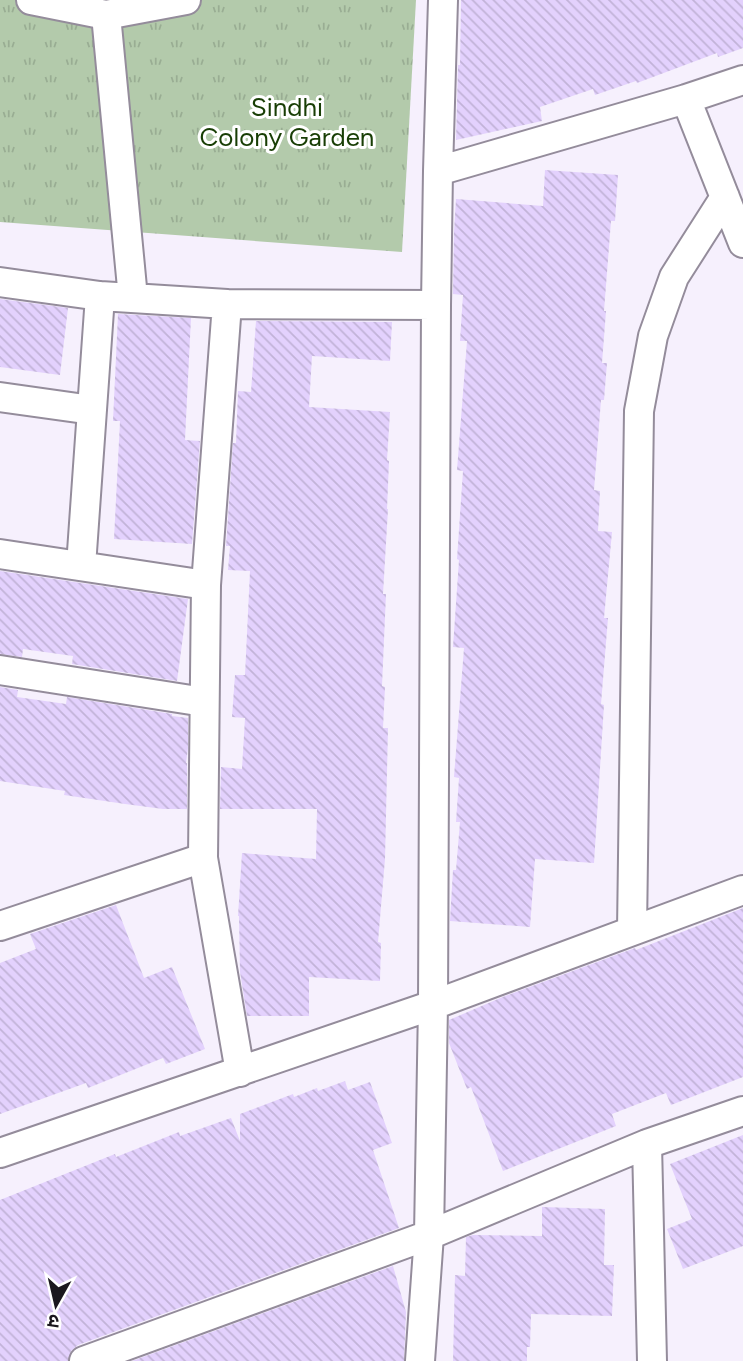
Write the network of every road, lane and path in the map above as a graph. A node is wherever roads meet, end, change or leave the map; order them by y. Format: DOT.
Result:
graph roads {
  1 [pos="31,0"];
  2 [pos="186,0"];
  3 [pos="443,0"];
  4 [pos="106,15"];
  5 [pos="743,80"];
  6 [pos="685,99"];
  7 [pos="438,171"];
  8 [pos="725,197"];
  9 [pos="743,243"];
  10 [pos="0,282"];
  11 [pos="100,296"];
  12 [pos="133,298"];
  13 [pos="227,304"];
  14 [pos="436,305"];
  15 [pos="0,397"];
  16 [pos="92,410"];
  17 [pos="0,554"];
  18 [pos="81,566"];
  19 [pos="206,585"];
  20 [pos="0,670"];
  21 [pos="204,702"];
  22 [pos="203,859"];
  23 [pos="743,890"];
  24 [pos="0,926"];
  25 [pos="632,931"];
  26 [pos="433,1005"];
  27 [pos="240,1072"];
  28 [pos="743,1111"];
  29 [pos="647,1144"];
  30 [pos="0,1153"];
  31 [pos="429,1236"];
  32 [pos="84,1361"];
  33 [pos="420,1361"];
  34 [pos="652,1361"];
  1 -- 4 [label="street"];
  2 -- 4 [label="street"];
  3 -- 7 [label="street"];
  4 -- 12 [label="street"];
  5 -- 6 [label="street"];
  6 -- 7 [label="street"];
  6 -- 8 [label="street"];
  7 -- 14 [label="street"];
  8 -- 9 [label="street"];
  8 -- 25 [label="street"];
  10 -- 11 [label="street"];
  11 -- 12 [label="street"];
  11 -- 16 [label="street"];
  12 -- 13 [label="street"];
  13 -- 14 [label="street"];
  13 -- 19 [label="street"];
  14 -- 26 [label="street"];
  15 -- 16 [label="street"];
  16 -- 18 [label="street"];
  17 -- 18 [label="street"];
  18 -- 19 [label="street"];
  19 -- 21 [label="street"];
  20 -- 21 [label="street"];
  21 -- 22 [label="street"];
  22 -- 24 [label="street"];
  22 -- 27 [label="street"];
  23 -- 25 [label="street"];
  25 -- 26 [label="street"];
  26 -- 27 [label="street"];
  26 -- 31 [label="street"];
  27 -- 30 [label="street"];
  28 -- 29 [label="street"];
  29 -- 31 [label="street"];
  29 -- 34 [label="street"];
  31 -- 32 [label="street"];
  31 -- 33 [label="street"];
}
